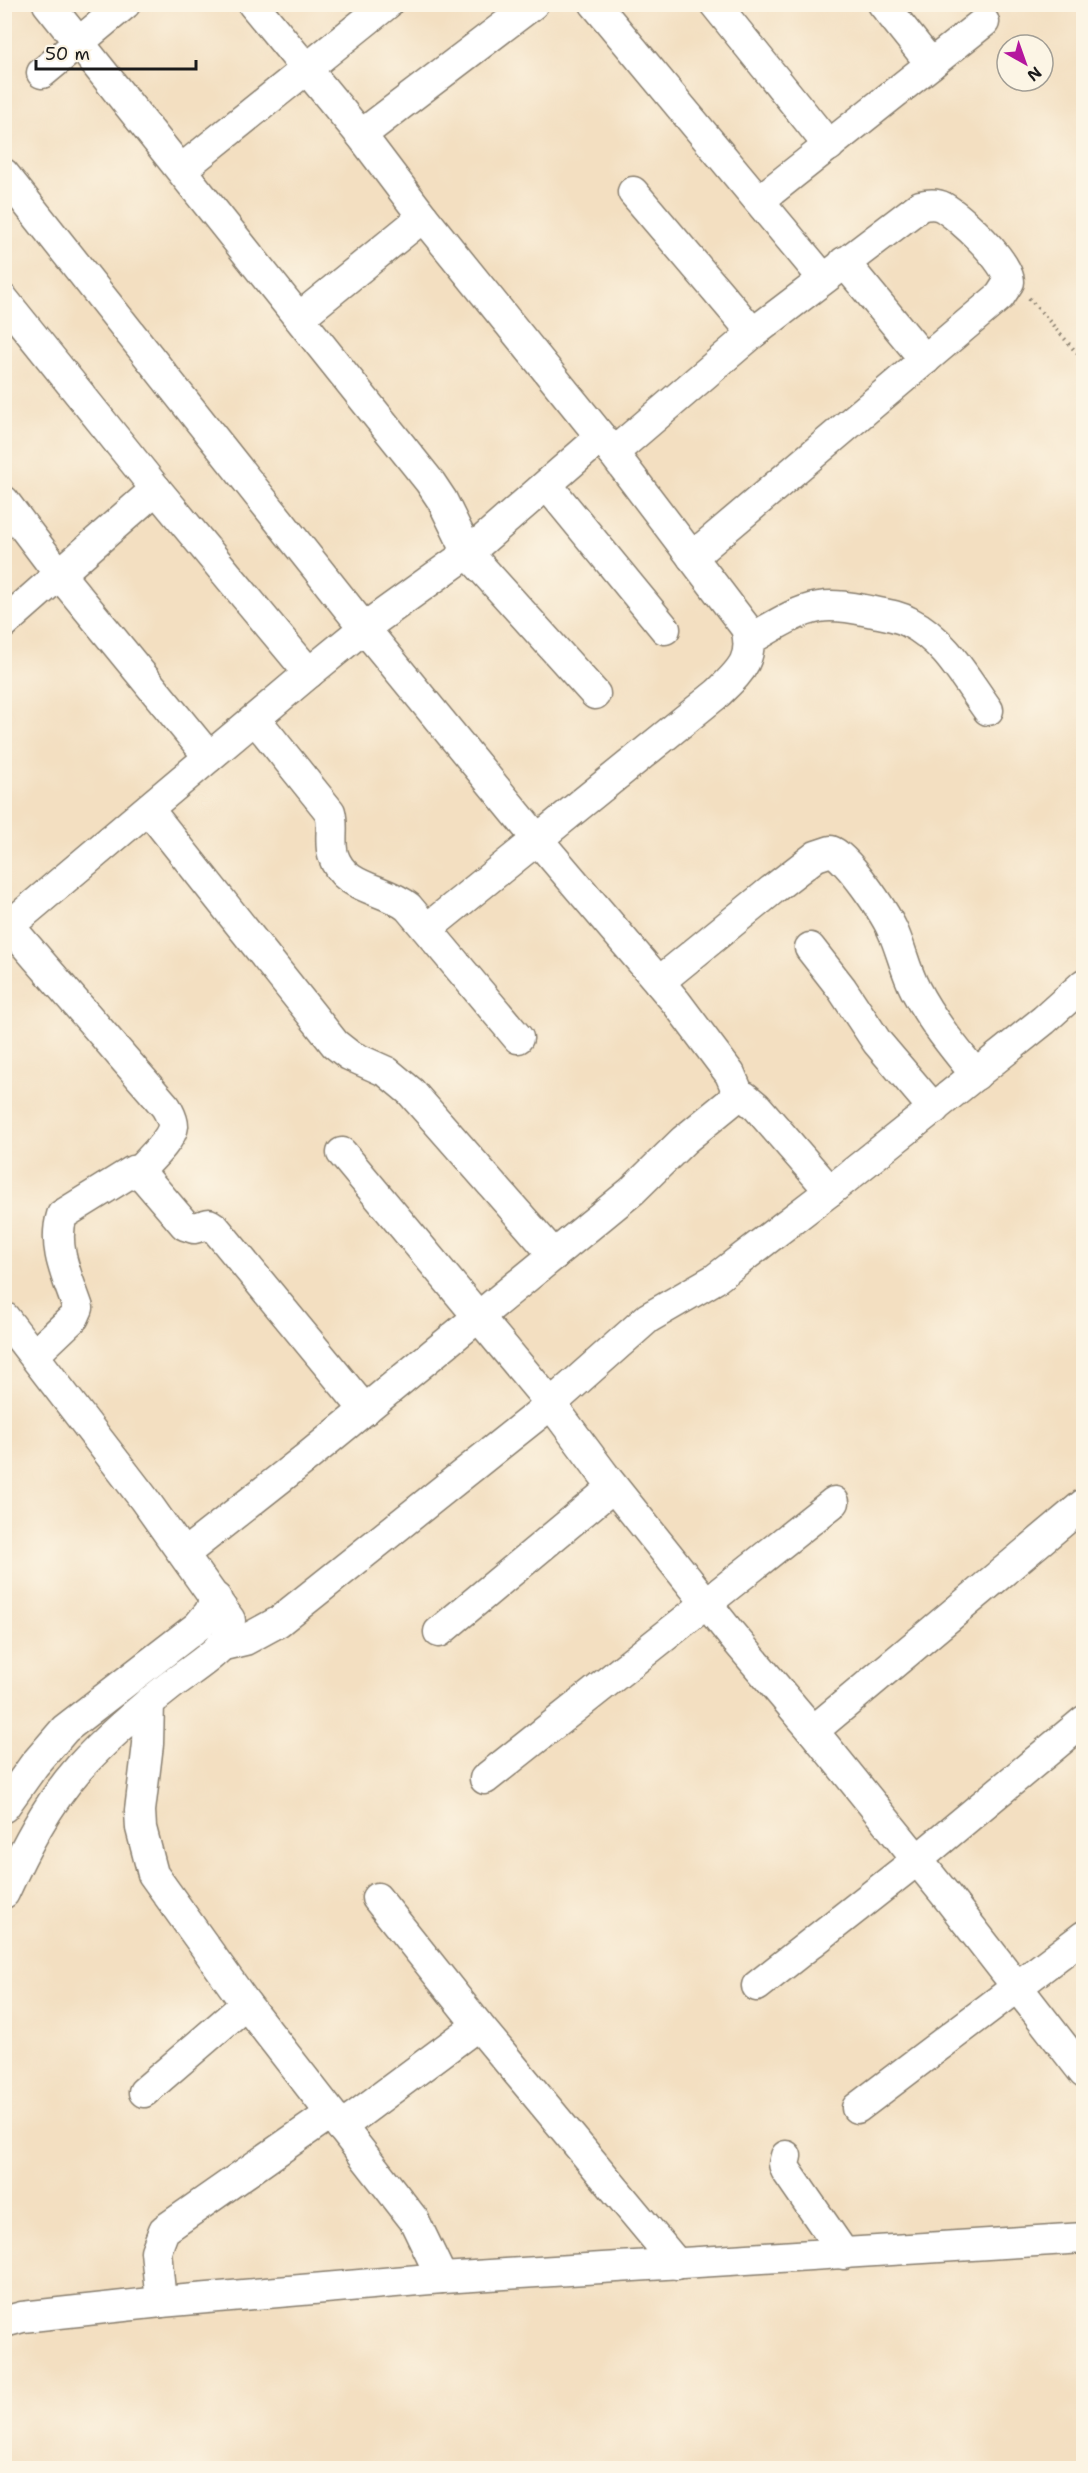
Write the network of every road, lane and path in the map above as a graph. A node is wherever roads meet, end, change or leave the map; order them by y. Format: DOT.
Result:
graph roads {
  1 [pos="48,4"];
  2 [pos="125,4"];
  3 [pos="253,4"];
  4 [pos="387,4"];
  5 [pos="533,4"];
  6 [pos="596,4"];
  7 [pos="715,4"];
  8 [pos="883,4"];
  9 [pos="984,22"];
  10 [pos="79,45"];
  11 [pos="931,64"];
  12 [pos="305,70"];
  13 [pos="42,73"];
  14 [pos="361,135"];
  15 [pos="829,146"];
  16 [pos="182,169"];
  17 [pos="4,174"];
  18 [pos="633,192"];
  19 [pos="760,200"];
  20 [pos="423,217"];
  21 [pos="833,270"];
  22 [pos="1009,276"];
  23 [pos="4,300"];
  24 [pos="300,317"];
  25 [pos="753,333"];
  26 [pos="925,360"];
  27 [pos="1083,361"];
  28 [pos="607,445"];
  29 [pos="548,485"];
  30 [pos="156,489"];
  31 [pos="4,501"];
  32 [pos="468,553"];
  33 [pos="692,557"];
  34 [pos="60,575"];
  35 [pos="4,622"];
  36 [pos="364,628"];
  37 [pos="665,629"];
  38 [pos="749,640"];
  39 [pos="309,673"];
  40 [pos="595,694"];
  41 [pos="988,710"];
  42 [pos="256,720"];
  43 [pos="209,757"];
  44 [pos="149,810"];
  45 [pos="538,840"];
  46 [pos="7,928"];
  47 [pos="428,928"];
  48 [pos="810,948"];
  49 [pos="659,982"];
  50 [pos="1083,984"];
  51 [pos="1055,1010"];
  52 [pos="1083,1019"];
  53 [pos="518,1038"];
  54 [pos="976,1075"];
  55 [pos="736,1094"];
  56 [pos="934,1109"];
  57 [pos="342,1153"];
  58 [pos="138,1172"];
  59 [pos="830,1191"];
  60 [pos="554,1255"];
  61 [pos="4,1317"];
  62 [pos="478,1318"];
  63 [pos="33,1355"];
  64 [pos="551,1404"];
  65 [pos="365,1410"];
  66 [pos="613,1487"];
  67 [pos="834,1502"];
  68 [pos="1083,1504"];
  69 [pos="184,1554"];
  70 [pos="216,1598"];
  71 [pos="707,1604"];
  72 [pos="439,1632"];
  73 [pos="220,1646"];
  74 [pos="149,1702"];
  75 [pos="1083,1721"];
  76 [pos="813,1731"];
  77 [pos="485,1779"];
  78 [pos="4,1807"];
  79 [pos="917,1860"];
  80 [pos="4,1893"];
  81 [pos="376,1898"];
  82 [pos="1083,1936"];
  83 [pos="757,1986"];
  84 [pos="1018,1987"];
  85 [pos="246,2004"];
  86 [pos="478,2025"];
  87 [pos="1083,2073"];
  88 [pos="144,2092"];
  89 [pos="857,2108"];
  90 [pos="336,2121"];
  91 [pos="786,2156"];
  92 [pos="1083,2238"];
  93 [pos="844,2254"];
  94 [pos="677,2264"];
  95 [pos="442,2278"];
  96 [pos="161,2302"];
  97 [pos="4,2322"];
  1 -- 10 [label="street"];
  2 -- 10 [label="street"];
  3 -- 12 [label="street"];
  4 -- 12 [label="street"];
  5 -- 14 [label="street"];
  6 -- 19 [label="street"];
  7 -- 15 [label="street"];
  8 -- 11 [label="street"];
  9 -- 11 [label="street"];
  10 -- 13 [label="street"];
  10 -- 16 [label="street"];
  11 -- 15 [label="street"];
  12 -- 14 [label="street"];
  12 -- 16 [label="street"];
  14 -- 20 [label="street"];
  15 -- 19 [label="street"];
  16 -- 24 [label="street"];
  17 -- 36 [label="street"];
  18 -- 25 [label="street"];
  19 -- 21 [label="street"];
  20 -- 24 [label="street"];
  20 -- 28 [label="street"];
  21 -- 22 [label="street"];
  21 -- 25 [label="street"];
  21 -- 26 [label="street"];
  22 -- 26 [label="street"];
  22 -- 27 [label="path"];
  23 -- 30 [label="street"];
  24 -- 32 [label="street"];
  25 -- 28 [label="street"];
  26 -- 33 [label="street"];
  28 -- 29 [label="street"];
  28 -- 33 [label="street"];
  29 -- 32 [label="street"];
  29 -- 37 [label="street"];
  30 -- 34 [label="street"];
  30 -- 39 [label="street"];
  31 -- 34 [label="street"];
  32 -- 36 [label="street"];
  32 -- 40 [label="street"];
  33 -- 38 [label="street"];
  34 -- 35 [label="street"];
  34 -- 43 [label="street"];
  36 -- 39 [label="street"];
  36 -- 45 [label="street"];
  38 -- 41 [label="street"];
  38 -- 45 [label="street"];
  39 -- 42 [label="street"];
  42 -- 43 [label="street"];
  42 -- 47 [label="street"];
  43 -- 44 [label="street"];
  44 -- 46 [label="street"];
  44 -- 60 [label="street"];
  45 -- 47 [label="street"];
  45 -- 49 [label="street"];
  46 -- 58 [label="street"];
  47 -- 53 [label="street"];
  48 -- 56 [label="street"];
  49 -- 54 [label="street"];
  49 -- 55 [label="street"];
  50 -- 51 [label="street"];
  51 -- 52 [label="street"];
  51 -- 54 [label="street"];
  54 -- 56 [label="street"];
  55 -- 59 [label="street"];
  55 -- 60 [label="street"];
  56 -- 59 [label="street"];
  57 -- 62 [label="street"];
  58 -- 63 [label="street"];
  58 -- 65 [label="street"];
  59 -- 64 [label="street"];
  60 -- 62 [label="street"];
  61 -- 63 [label="street"];
  62 -- 64 [label="street"];
  62 -- 65 [label="street"];
  63 -- 69 [label="street"];
  64 -- 66 [label="street"];
  64 -- 73 [label="street"];
  65 -- 69 [label="street"];
  66 -- 71 [label="street"];
  66 -- 72 [label="street"];
  67 -- 71 [label="street"];
  68 -- 76 [label="street"];
  69 -- 70 [label="street"];
  70 -- 73 [label="street"];
  70 -- 78 [label="street"];
  71 -- 76 [label="street"];
  71 -- 77 [label="street"];
  73 -- 74 [label="street"];
  74 -- 80 [label="street"];
  74 -- 85 [label="street"];
  75 -- 79 [label="street"];
  76 -- 79 [label="street"];
  79 -- 83 [label="street"];
  79 -- 84 [label="street"];
  81 -- 86 [label="street"];
  82 -- 84 [label="street"];
  84 -- 87 [label="street"];
  84 -- 89 [label="street"];
  85 -- 88 [label="street"];
  85 -- 90 [label="street"];
  86 -- 90 [label="street"];
  86 -- 94 [label="street"];
  90 -- 95 [label="street"];
  90 -- 96 [label="street"];
  91 -- 93 [label="street"];
  92 -- 93 [label="street"];
  93 -- 94 [label="street"];
  94 -- 95 [label="street"];
  95 -- 96 [label="street"];
  96 -- 97 [label="street"];
}
